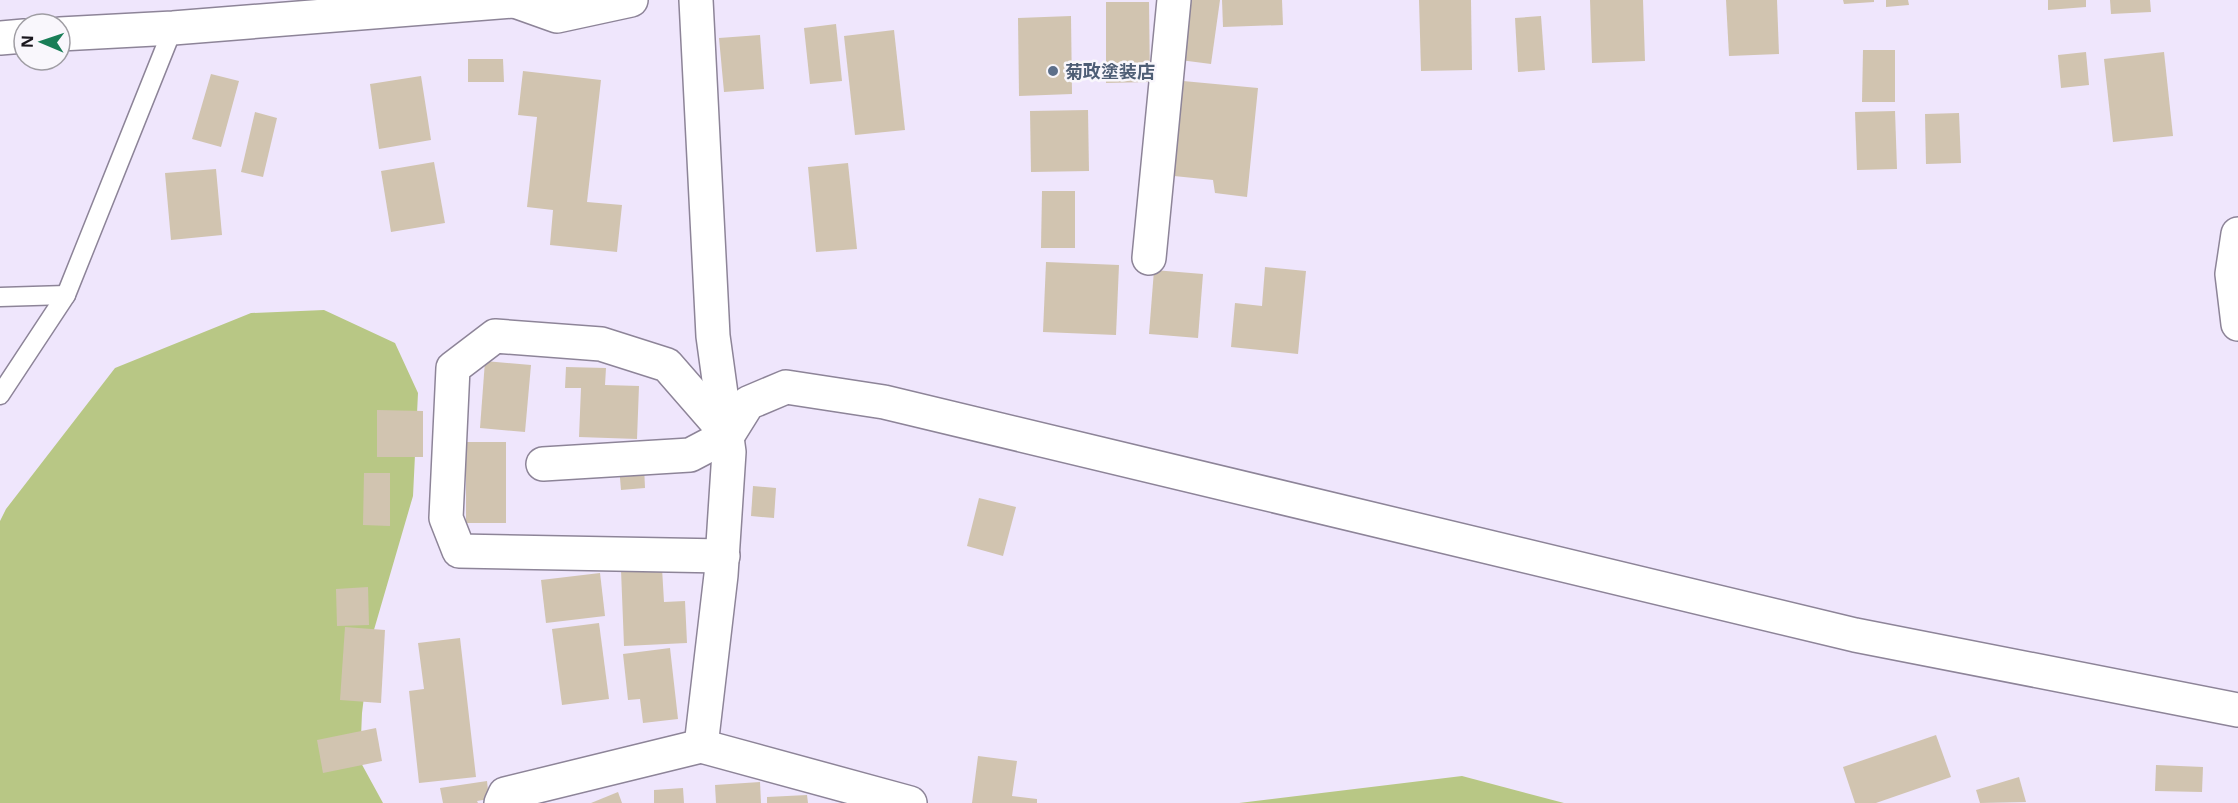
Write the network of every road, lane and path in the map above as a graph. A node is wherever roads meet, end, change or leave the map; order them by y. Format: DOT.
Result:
graph roads {
  1 [pos="631,0"];
  2 [pos="696,0"];
  3 [pos="1174,0"];
  4 [pos="512,1"];
  5 [pos="173,28"];
  6 [pos="72,33"];
  7 [pos="2238,234"];
  8 [pos="1149,258"];
  9 [pos="2235,274"];
  10 [pos="66,295"];
  11 [pos="0,297"];
  12 [pos="2238,324"];
  13 [pos="0,395"];
  14 [pos="728,435"];
  15 [pos="543,464"];
  16 [pos="723,556"];
  17 [pos="2238,710"];
  18 [pos="701,746"];
  19 [pos="501,803"];
  20 [pos="910,803"];
  1 -- 4 [label="street"];
  2 -- 14 [label="street"];
  3 -- 8 [label="street"];
  4 -- 5 [label="street"];
  5 -- 6 [label="street"];
  5 -- 10 [label="lane"];
  7 -- 9 [label="street"];
  9 -- 12 [label="street"];
  10 -- 11 [label="lane"];
  10 -- 13 [label="lane"];
  14 -- 15 [label="street"];
  14 -- 16 [label="street"];
  14 -- 16 [label="street"];
  14 -- 17 [label="street"];
  16 -- 18 [label="street"];
  18 -- 19 [label="street"];
  18 -- 20 [label="street"];
}
